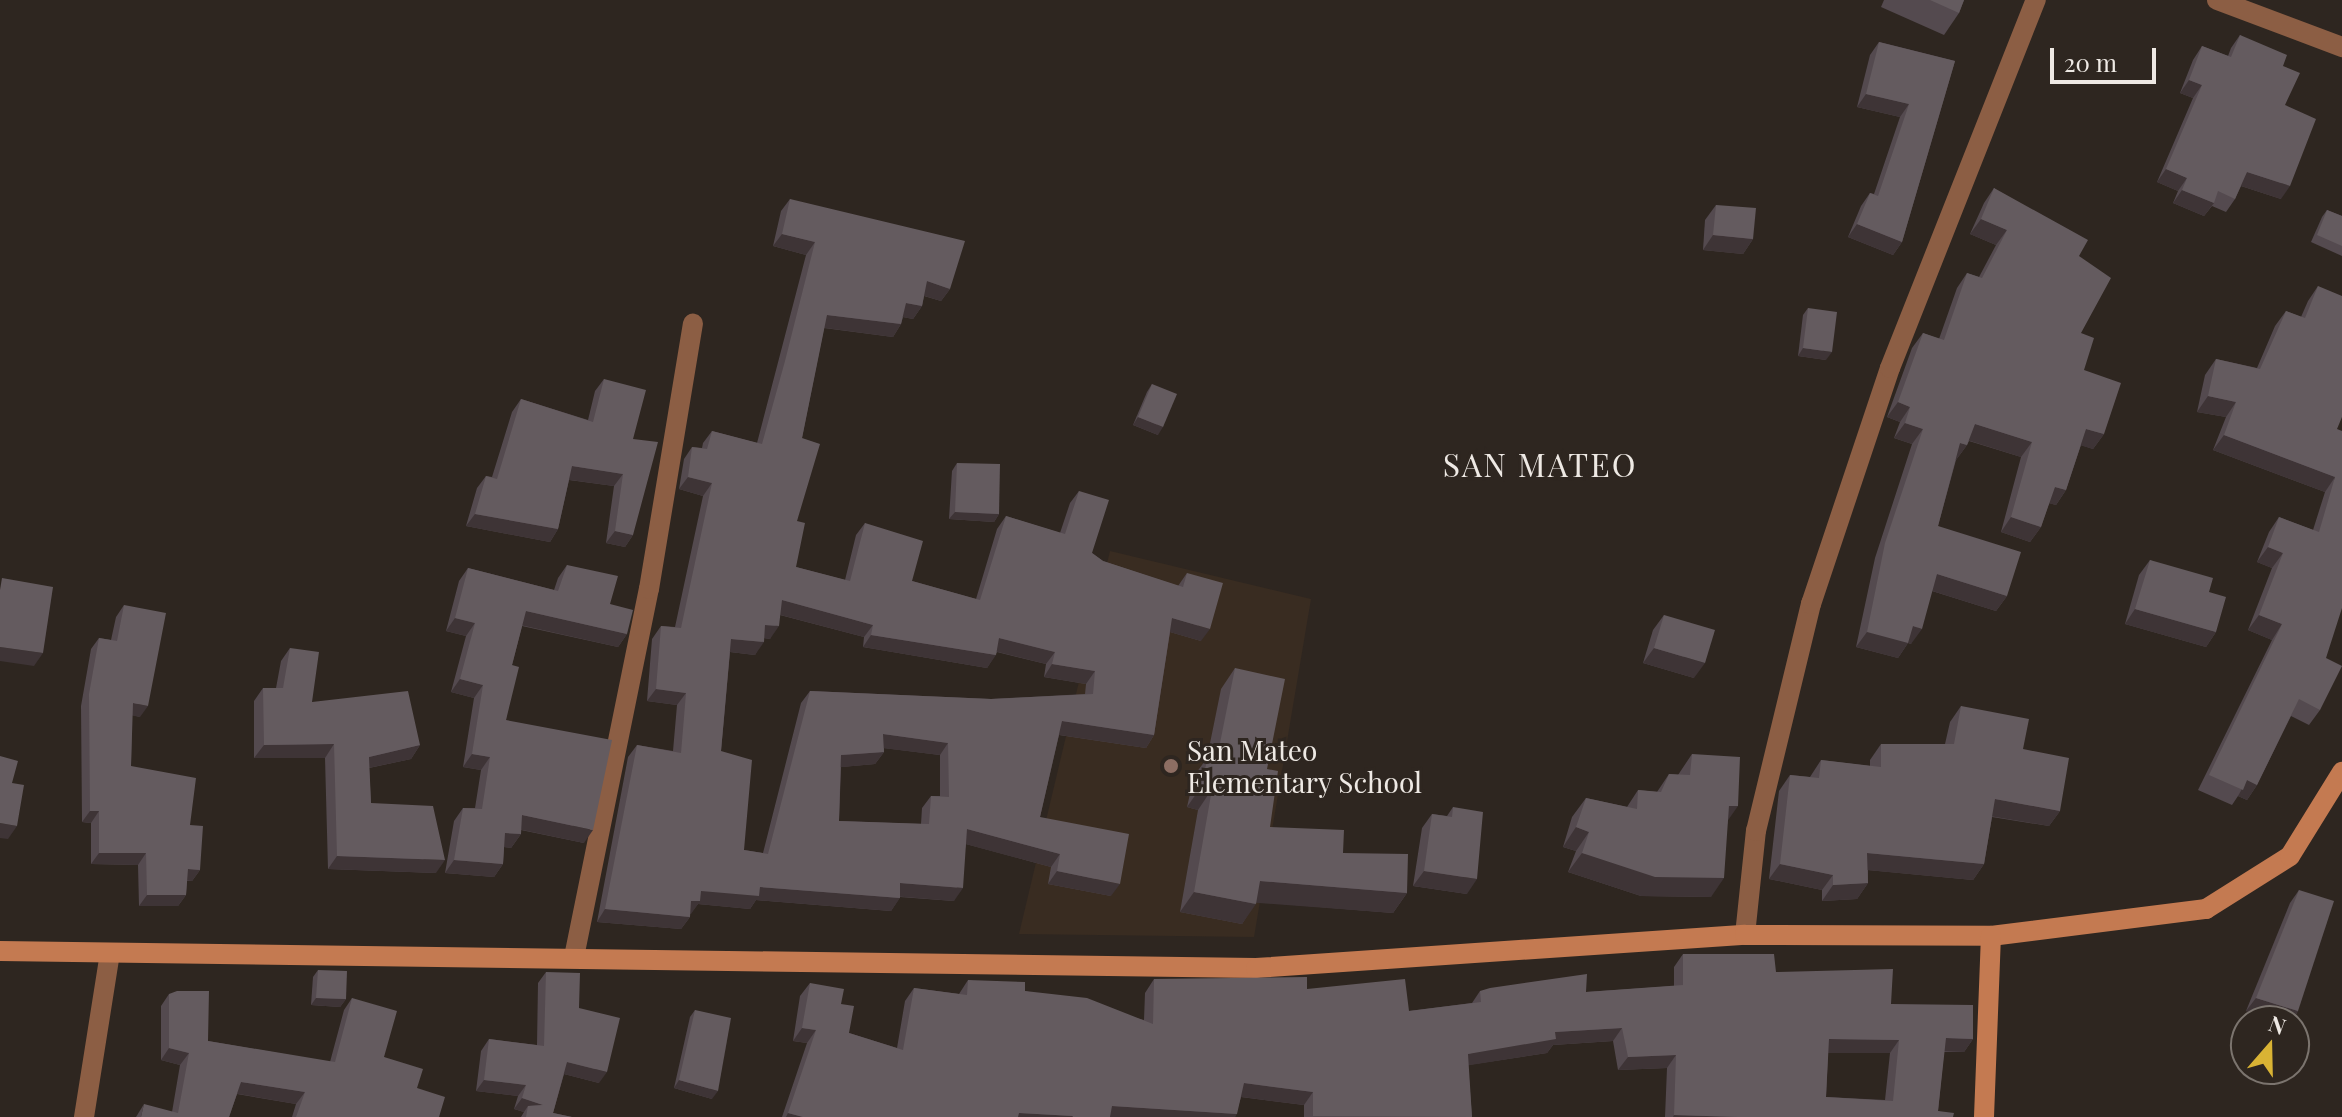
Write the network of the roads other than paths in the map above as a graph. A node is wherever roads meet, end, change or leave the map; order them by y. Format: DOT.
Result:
graph roads {
  1 [pos="2036,0"];
  2 [pos="2217,0"];
  3 [pos="2342,47"];
  4 [pos="693,324"];
  5 [pos="2342,772"];
  6 [pos="1745,935"];
  7 [pos="1991,936"];
  8 [pos="0,951"];
  9 [pos="110,953"];
  10 [pos="574,957"];
  11 [pos="84,1117"];
  12 [pos="1984,1117"];
  1 -- 6 [label="street"];
  2 -- 3 [label="street"];
  4 -- 10 [label="street"];
  5 -- 7 [label="main road"];
  6 -- 7 [label="main road"];
  6 -- 10 [label="main road"];
  7 -- 12 [label="main road"];
  8 -- 9 [label="main road"];
  9 -- 10 [label="main road"];
  9 -- 11 [label="street"];
}
